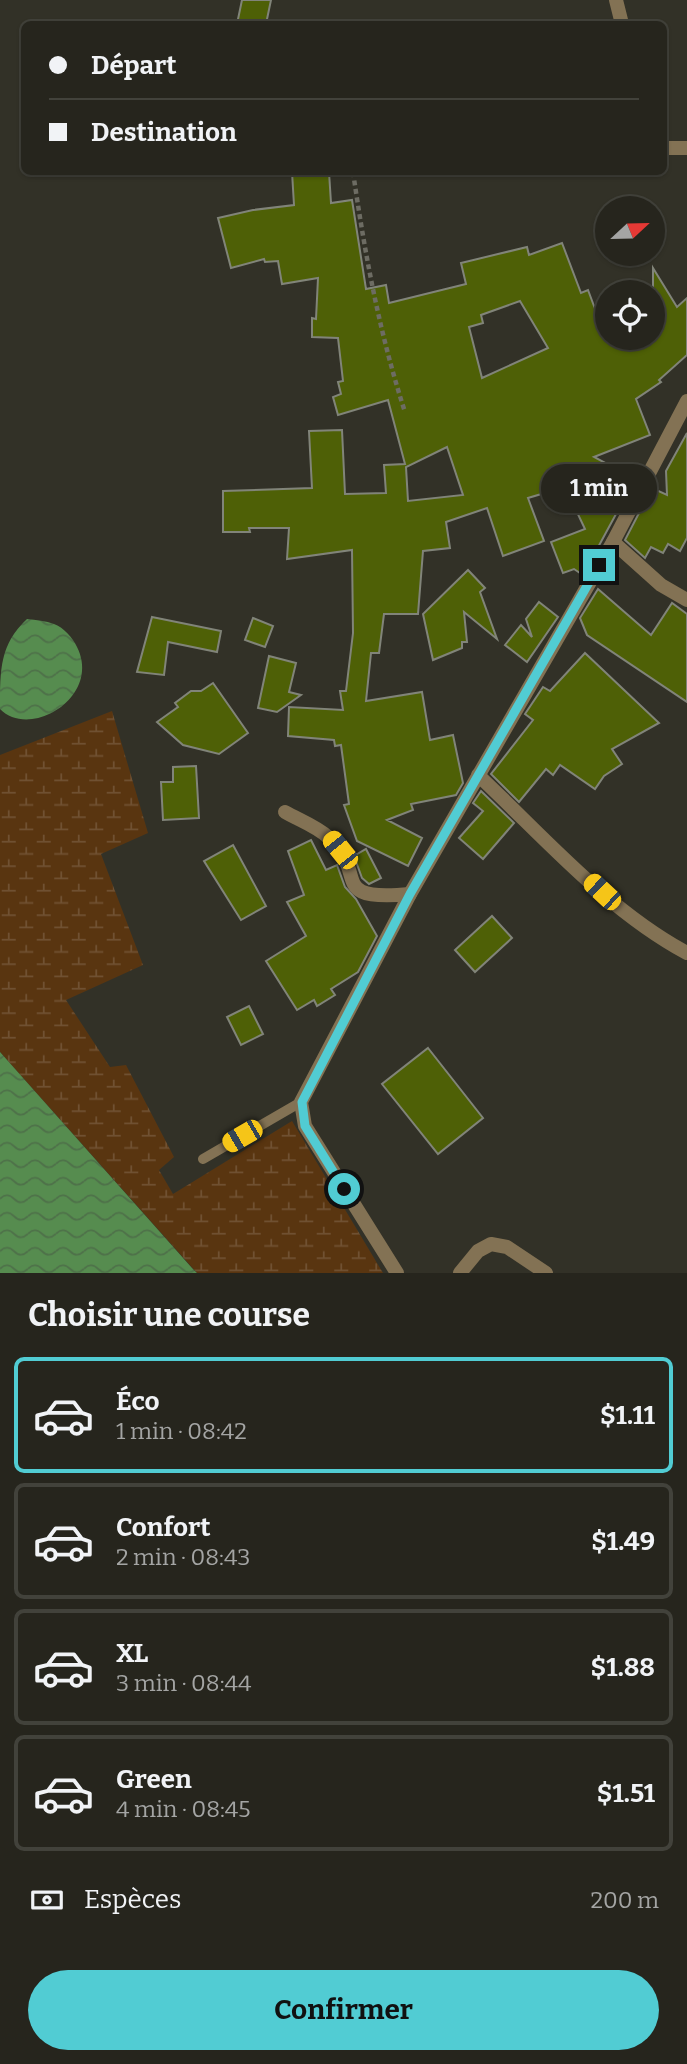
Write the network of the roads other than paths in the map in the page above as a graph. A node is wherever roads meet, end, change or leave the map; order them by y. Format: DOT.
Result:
graph roads {
  1 [pos="616,0"];
  2 [pos="621,21"];
  3 [pos="667,148"];
  4 [pos="687,148"];
  5 [pos="687,401"];
  6 [pos="612,542"];
  7 [pos="687,600"];
  8 [pos="478,775"];
  9 [pos="285,812"];
  10 [pos="410,894"];
  11 [pos="687,953"];
  12 [pos="302,1102"];
  13 [pos="203,1159"];
  14 [pos="397,1273"];
  15 [pos="460,1273"];
  16 [pos="546,1273"];
  1 -- 2 [label="street"];
  3 -- 4 [label="street"];
  5 -- 6 [label="street"];
  6 -- 7 [label="street"];
  6 -- 8 [label="street"];
  8 -- 10 [label="street"];
  8 -- 11 [label="street"];
  9 -- 10 [label="street"];
  10 -- 12 [label="street"];
  12 -- 13 [label="lane"];
  12 -- 14 [label="street"];
  15 -- 16 [label="street"];
}
